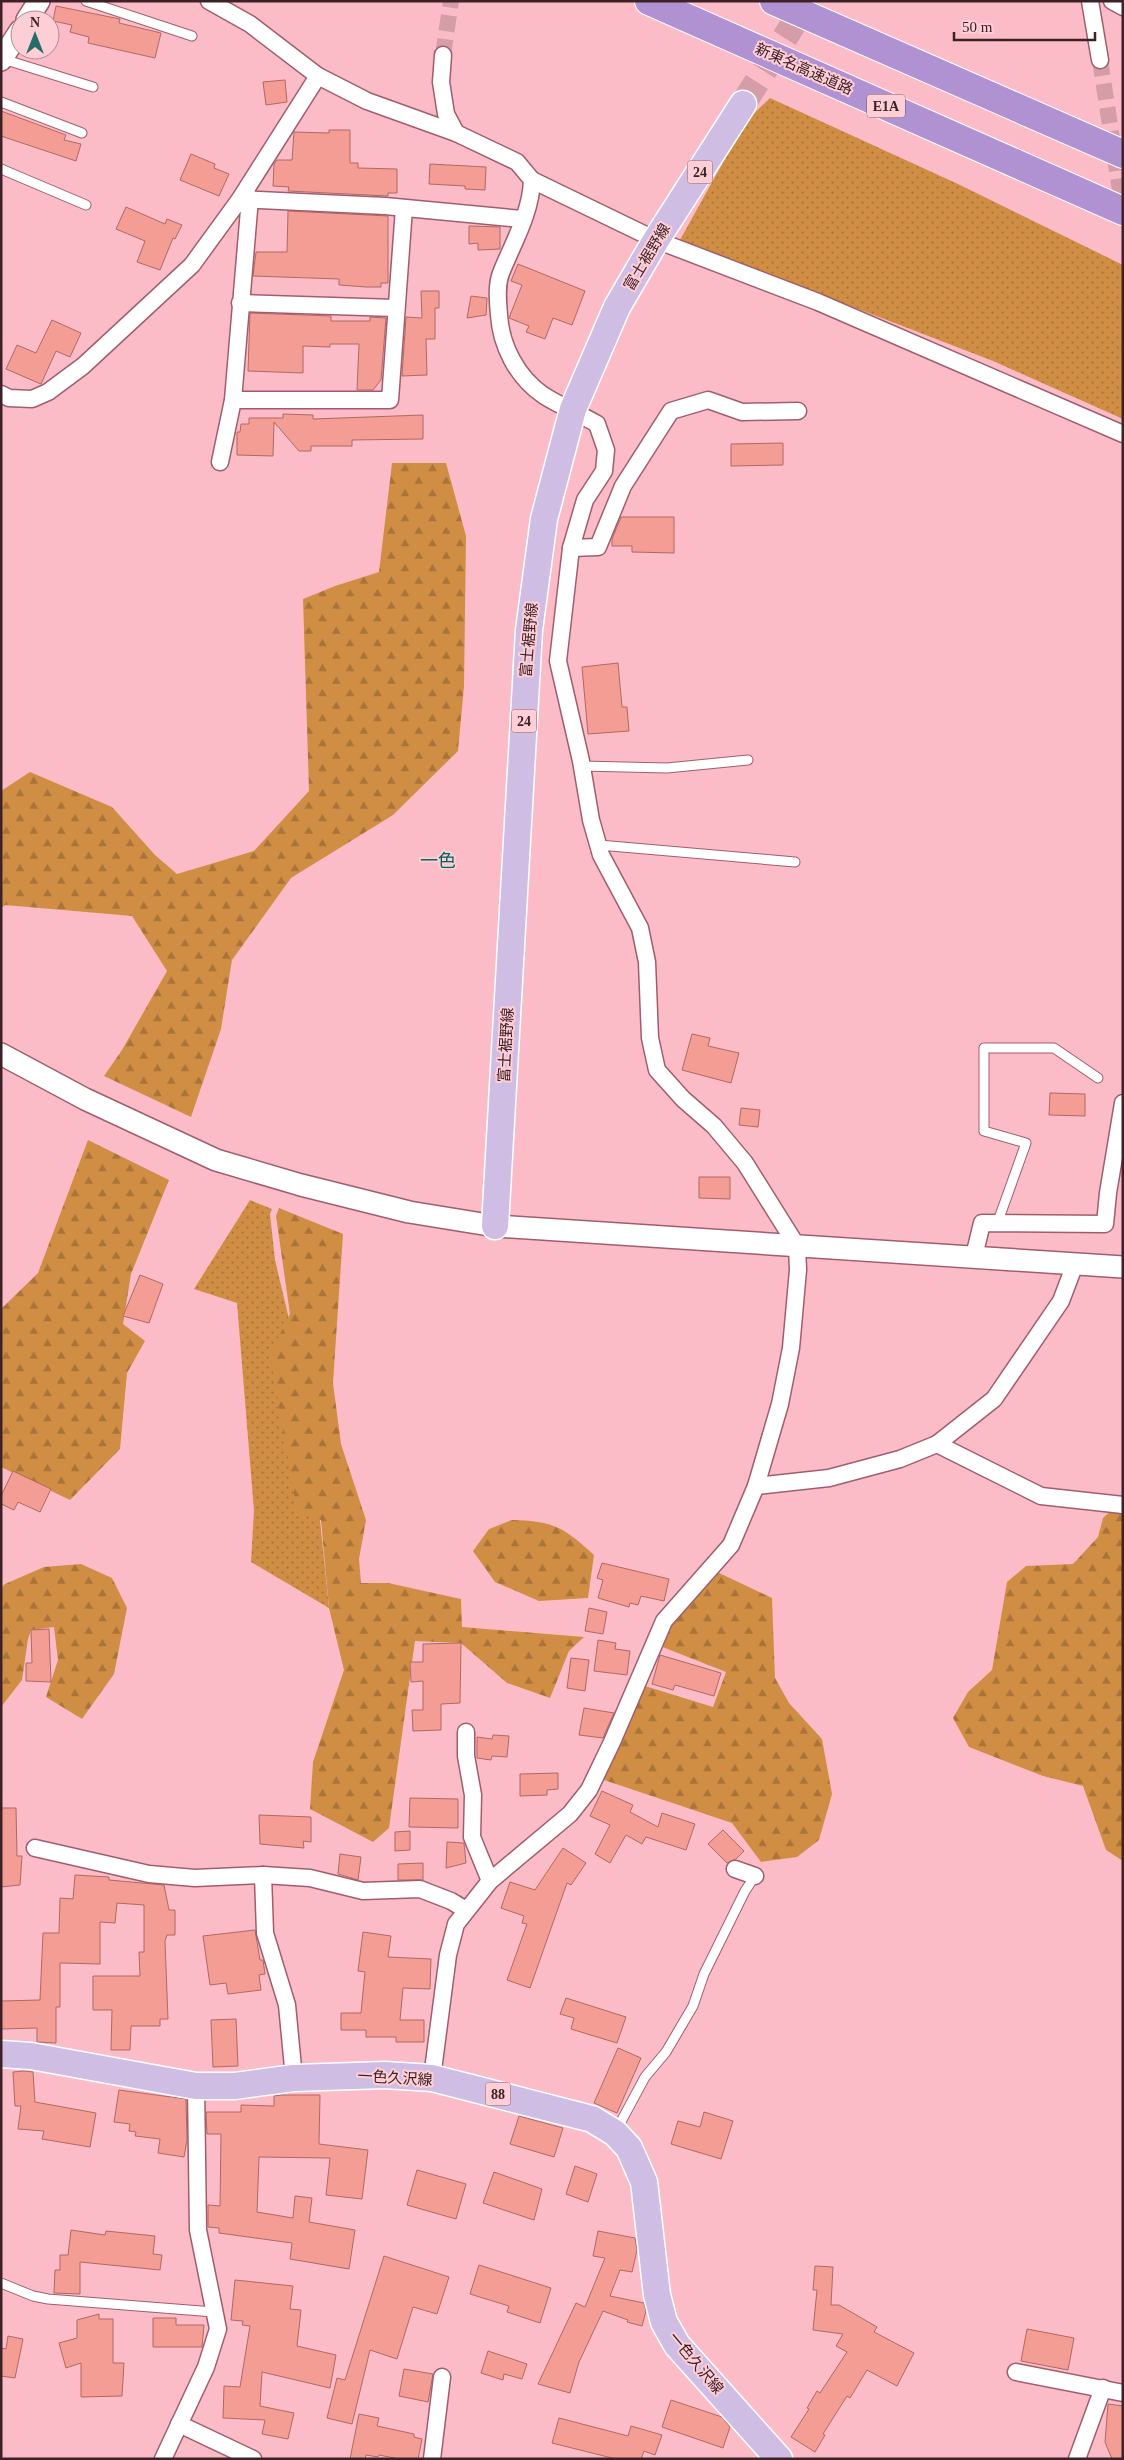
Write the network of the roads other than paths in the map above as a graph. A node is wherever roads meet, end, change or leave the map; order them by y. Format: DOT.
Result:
graph roads {
  1 [pos="86,1"];
  2 [pos="209,1"];
  3 [pos="650,1"];
  4 [pos="774,1"];
  5 [pos="1090,1"];
  6 [pos="1112,1"];
  7 [pos="1123,7"];
  8 [pos="192,36"];
  9 [pos="10,47"];
  10 [pos="443,55"];
  11 [pos="2,59"];
  12 [pos="1100,60"];
  13 [pos="318,76"];
  14 [pos="93,87"];
  15 [pos="1,102"];
  16 [pos="743,104"];
  17 [pos="82,133"];
  18 [pos="456,133"];
  19 [pos="1123,154"];
  20 [pos="1,169"];
  21 [pos="532,180"];
  22 [pos="245,198"];
  23 [pos="86,205"];
  24 [pos="404,208"];
  25 [pos="1123,211"];
  26 [pos="522,219"];
  27 [pos="656,240"];
  28 [pos="240,303"];
  29 [pos="395,308"];
  30 [pos="1,394"];
  31 [pos="233,400"];
  32 [pos="573,410"];
  33 [pos="798,411"];
  34 [pos="1123,434"];
  35 [pos="220,462"];
  36 [pos="571,548"];
  37 [pos="748,760"];
  38 [pos="582,766"];
  39 [pos="599,845"];
  40 [pos="795,862"];
  41 [pos="1,1054"];
  42 [pos="1098,1078"];
  43 [pos="1123,1103"];
  44 [pos="996,1224"];
  45 [pos="495,1226"];
  46 [pos="797,1246"];
  47 [pos="974,1256"];
  48 [pos="1075,1264"];
  49 [pos="1123,1267"];
  50 [pos="937,1444"];
  51 [pos="756,1486"];
  52 [pos="1123,1504"];
  53 [pos="466,1732"];
  54 [pos="35,1848"];
  55 [pos="735,1869"];
  56 [pos="264,1875"];
  57 [pos="755,1876"];
  58 [pos="490,1881"];
  59 [pos="466,1910"];
  60 [pos="1,2054"];
  61 [pos="294,2078"];
  62 [pos="432,2078"];
  63 [pos="196,2086"];
  64 [pos="615,2134"];
  65 [pos="1,2283"];
  66 [pos="214,2312"];
  67 [pos="1016,2372"];
  68 [pos="442,2377"];
  69 [pos="1103,2388"];
  70 [pos="1123,2393"];
  71 [pos="179,2424"];
  72 [pos="163,2459"];
  73 [pos="254,2459"];
  74 [pos="432,2459"];
  75 [pos="779,2459"];
  76 [pos="1077,2459"];
  1 -- 8 [label="lane"];
  2 -- 13 [label="street"];
  3 -- 25 [label="highway, 新東名高速道路 / E1A"];
  4 -- 19 [label="highway"];
  5 -- 12 [label="street"];
  6 -- 7 [label="street"];
  9 -- 11 [label="street"];
  10 -- 18 [label="street"];
  11 -- 14 [label="lane"];
  13 -- 18 [label="street"];
  13 -- 22 [label="street"];
  15 -- 17 [label="lane"];
  16 -- 27 [label="main road, 富士裾野線 / 24"];
  18 -- 21 [label="street"];
  20 -- 23 [label="lane"];
  21 -- 26 [label="street"];
  21 -- 27 [label="street"];
  22 -- 24 [label="street"];
  22 -- 28 [label="street"];
  22 -- 30 [label="street"];
  24 -- 26 [label="street"];
  24 -- 29 [label="street"];
  26 -- 32 [label="street"];
  27 -- 32 [label="main road, 富士裾野線 / 24"];
  27 -- 34 [label="street"];
  28 -- 29 [label="street"];
  28 -- 31 [label="street"];
  29 -- 31 [label="street"];
  31 -- 35 [label="street"];
  32 -- 36 [label="street"];
  32 -- 45 [label="main road, 富士裾野線 / 24"];
  33 -- 36 [label="street"];
  36 -- 38 [label="street"];
  37 -- 38 [label="lane"];
  38 -- 39 [label="street"];
  39 -- 40 [label="lane"];
  39 -- 46 [label="street"];
  41 -- 45 [label="street"];
  42 -- 44 [label="lane"];
  43 -- 44 [label="street"];
  44 -- 47 [label="street"];
  45 -- 46 [label="street"];
  46 -- 47 [label="street"];
  46 -- 51 [label="street"];
  47 -- 48 [label="street"];
  48 -- 49 [label="street"];
  48 -- 50 [label="street"];
  50 -- 51 [label="street"];
  50 -- 52 [label="street"];
  51 -- 58 [label="street"];
  53 -- 58 [label="street"];
  54 -- 56 [label="street"];
  55 -- 57 [label="street"];
  56 -- 59 [label="street"];
  56 -- 61 [label="street"];
  57 -- 64 [label="lane"];
  58 -- 59 [label="street"];
  59 -- 62 [label="street"];
  60 -- 63 [label="main road, 一色久沢線 / 88"];
  61 -- 62 [label="main road, 一色久沢線 / 88"];
  61 -- 63 [label="main road, 一色久沢線 / 88"];
  62 -- 64 [label="main road, 一色久沢線 / 88"];
  63 -- 66 [label="street"];
  64 -- 75 [label="main road, 一色久沢線 / 88"];
  65 -- 66 [label="lane"];
  66 -- 71 [label="street"];
  67 -- 69 [label="street"];
  68 -- 74 [label="street"];
  69 -- 70 [label="street"];
  69 -- 76 [label="street"];
  71 -- 72 [label="street"];
  71 -- 73 [label="street"];
}
